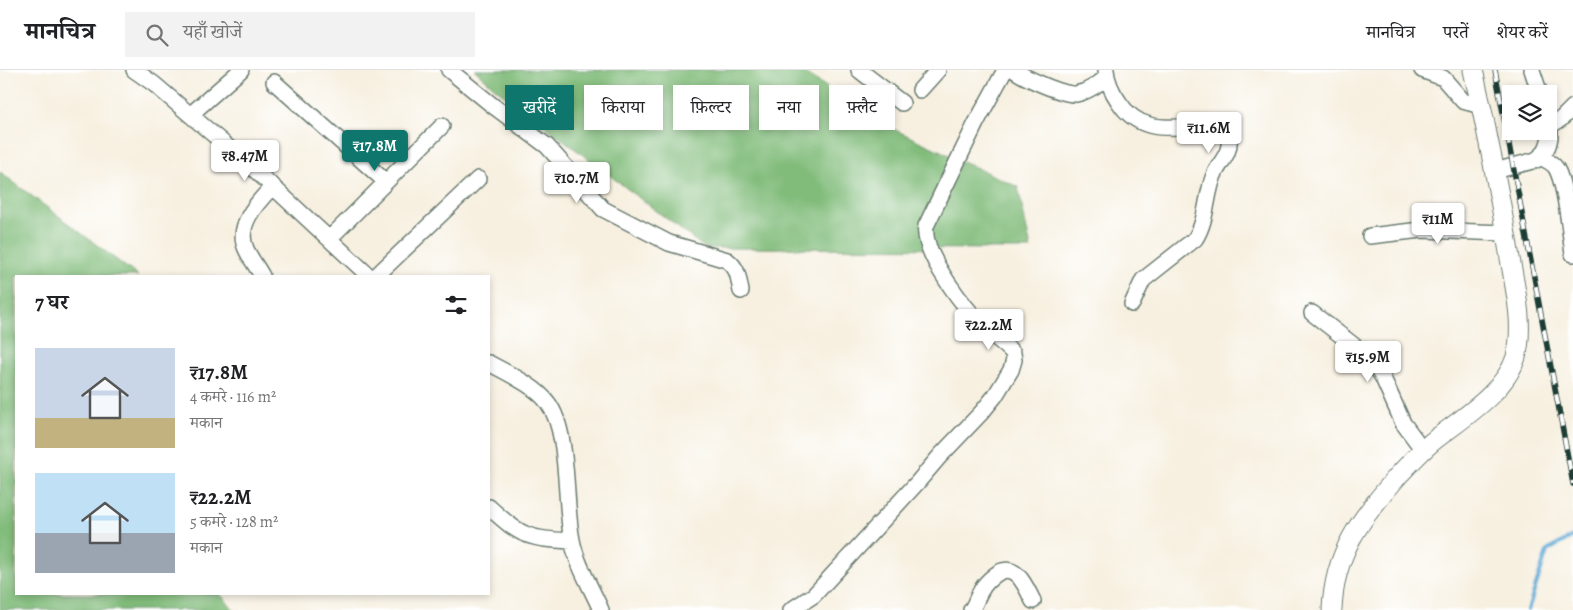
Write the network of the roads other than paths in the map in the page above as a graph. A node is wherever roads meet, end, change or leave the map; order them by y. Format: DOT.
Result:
graph roads {
  1 [pos="134,70"];
  2 [pos="241,70"];
  3 [pos="450,70"];
  4 [pos="859,70"];
  5 [pos="938,70"];
  6 [pos="1005,70"];
  7 [pos="1014,70"];
  8 [pos="1422,70"];
  9 [pos="1473,70"];
  10 [pos="1532,70"];
  11 [pos="1107,73"];
  12 [pos="274,82"];
  13 [pos="1537,85"];
  14 [pos="920,90"];
  15 [pos="902,103"];
  16 [pos="1481,106"];
  17 [pos="1573,107"];
  18 [pos="190,115"];
  19 [pos="1557,121"];
  20 [pos="442,126"];
  21 [pos="1549,140"];
  22 [pos="1540,156"];
  23 [pos="1495,171"];
  24 [pos="478,179"];
  25 [pos="386,182"];
  26 [pos="273,186"];
  27 [pos="1506,233"];
  28 [pos="1370,236"];
  29 [pos="330,238"];
  30 [pos="1573,254"];
  31 [pos="261,275"];
  32 [pos="368,275"];
  33 [pos="377,275"];
  34 [pos="741,291"];
  35 [pos="1132,304"];
  36 [pos="1312,313"];
  37 [pos="490,363"];
  38 [pos="1423,450"];
  39 [pos="490,508"];
  40 [pos="572,541"];
  41 [pos="1033,601"];
  42 [pos="602,610"];
  43 [pos="791,610"];
  44 [pos="971,610"];
  45 [pos="1332,610"];
  1 -- 18 [label="street"];
  2 -- 18 [label="street"];
  3 -- 34 [label="street"];
  4 -- 15 [label="street"];
  5 -- 14 [label="street"];
  6 -- 43 [label="street"];
  7 -- 11 [label="street"];
  8 -- 16 [label="street"];
  9 -- 16 [label="main road"];
  10 -- 13 [label="street"];
  11 -- 35 [label="street"];
  12 -- 25 [label="street"];
  16 -- 23 [label="main road"];
  17 -- 19 [label="street"];
  18 -- 26 [label="street"];
  20 -- 25 [label="street"];
  21 -- 22 [label="street"];
  22 -- 23 [label="street"];
  22 -- 30 [label="street"];
  23 -- 27 [label="main road"];
  24 -- 33 [label="street"];
  25 -- 29 [label="street"];
  26 -- 29 [label="street"];
  26 -- 31 [label="street"];
  27 -- 28 [label="street"];
  27 -- 38 [label="main road"];
  29 -- 32 [label="street"];
  36 -- 38 [label="street"];
  37 -- 40 [label="street"];
  38 -- 45 [label="main road"];
  39 -- 40 [label="street"];
  40 -- 42 [label="street"];
  41 -- 44 [label="street"];
}
